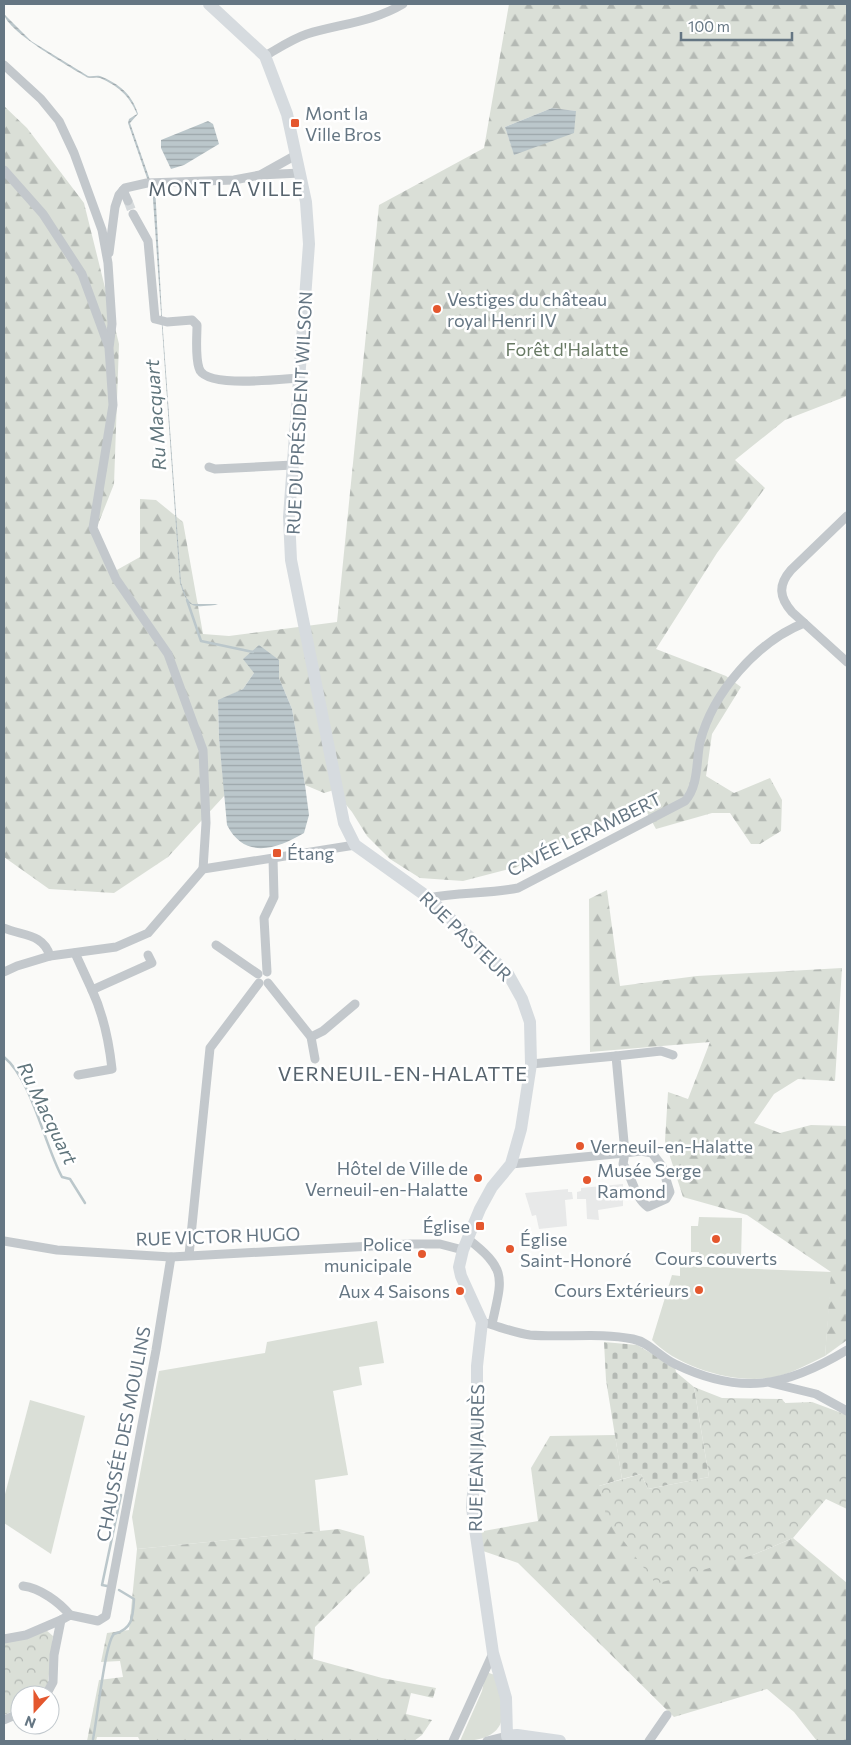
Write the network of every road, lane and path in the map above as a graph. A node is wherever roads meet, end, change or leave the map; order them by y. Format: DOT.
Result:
graph roads {
  1 [pos="209,4"];
  2 [pos="404,4"];
  3 [pos="266,56"];
  4 [pos="4,64"];
  5 [pos="296,155"];
  6 [pos="4,170"];
  7 [pos="300,173"];
  8 [pos="260,175"];
  9 [pos="123,190"];
  10 [pos="128,200"];
  11 [pos="133,214"];
  12 [pos="108,263"];
  13 [pos="109,348"];
  14 [pos="300,378"];
  15 [pos="293,465"];
  16 [pos="209,466"];
  17 [pos="847,516"];
  18 [pos="804,623"];
  19 [pos="847,662"];
  20 [pos="355,845"];
  21 [pos="273,858"];
  22 [pos="203,869"];
  23 [pos="429,898"];
  24 [pos="4,928"];
  25 [pos="216,945"];
  26 [pos="75,953"];
  27 [pos="50,956"];
  28 [pos="148,956"];
  29 [pos="4,972"];
  30 [pos="263,978"];
  31 [pos="92,990"];
  32 [pos="355,1004"];
  33 [pos="311,1036"];
  34 [pos="673,1055"];
  35 [pos="616,1056"];
  36 [pos="315,1059"];
  37 [pos="531,1064"];
  38 [pos="78,1075"];
  39 [pos="625,1153"];
  40 [pos="511,1164"];
  41 [pos="4,1242"];
  42 [pos="465,1245"];
  43 [pos="189,1255"];
  44 [pos="171,1257"];
  45 [pos="487,1323"];
  46 [pos="847,1350"];
  47 [pos="769,1382"];
  48 [pos="847,1411"];
  49 [pos="23,1586"];
  50 [pos="70,1615"];
  51 [pos="61,1620"];
  52 [pos="4,1639"];
  53 [pos="492,1653"];
  54 [pos="51,1685"];
  55 [pos="667,1715"];
  56 [pos="507,1736"];
  57 [pos="453,1741"];
  58 [pos="486,1741"];
  59 [pos="560,1741"];
  60 [pos="649,1741"];
  1 -- 3 [label="street, RUE DU PRÉSIDENT WILSON"];
  2 -- 3 [label="street"];
  3 -- 5 [label="street, RUE DU PRÉSIDENT WILSON"];
  4 -- 12 [label="street"];
  5 -- 7 [label="street, RUE DU PRÉSIDENT WILSON"];
  5 -- 8 [label="street"];
  6 -- 13 [label="street"];
  7 -- 8 [label="street"];
  7 -- 14 [label="street, RUE DU PRÉSIDENT WILSON"];
  8 -- 9 [label="street"];
  9 -- 10 [label="street"];
  9 -- 12 [label="street"];
  11 -- 14 [label="street"];
  12 -- 13 [label="street"];
  13 -- 22 [label="street"];
  14 -- 15 [label="street, RUE DU PRÉSIDENT WILSON"];
  15 -- 16 [label="street"];
  15 -- 20 [label="street, RUE DU PRÉSIDENT WILSON"];
  17 -- 18 [label="street"];
  18 -- 19 [label="street"];
  18 -- 23 [label="street, CAVÉE LERAMBERT"];
  20 -- 21 [label="street"];
  20 -- 23 [label="street, RUE PASTEUR"];
  21 -- 22 [label="street"];
  21 -- 30 [label="street"];
  22 -- 26 [label="street"];
  23 -- 37 [label="street, RUE PASTEUR"];
  24 -- 27 [label="street"];
  25 -- 30 [label="street"];
  26 -- 27 [label="street"];
  26 -- 31 [label="street"];
  27 -- 29 [label="street"];
  28 -- 31 [label="street"];
  30 -- 33 [label="street"];
  30 -- 43 [label="street"];
  31 -- 38 [label="street"];
  32 -- 33 [label="street"];
  33 -- 36 [label="street"];
  34 -- 35 [label="street"];
  35 -- 37 [label="street"];
  35 -- 39 [label="street"];
  37 -- 40 [label="street, RUE PASTEUR"];
  39 -- 39 [label="street"];
  39 -- 40 [label="street"];
  40 -- 42 [label="street, RUE PASTEUR"];
  41 -- 44 [label="street, RUE VICTOR HUGO"];
  42 -- 43 [label="street, RUE VICTOR HUGO"];
  42 -- 45 [label="street"];
  42 -- 45 [label="street"];
  43 -- 44 [label="street, RUE VICTOR HUGO"];
  44 -- 50 [label="street, CHAUSSÉE DES MOULINS"];
  45 -- 47 [label="street"];
  45 -- 53 [label="street, RUE JEAN JAURÈS"];
  46 -- 47 [label="street"];
  47 -- 48 [label="street"];
  49 -- 50 [label="street"];
  50 -- 51 [label="street"];
  51 -- 52 [label="street"];
  51 -- 54 [label="street"];
  53 -- 56 [label="street, RUE JEAN JAURÈS"];
  53 -- 57 [label="street"];
  55 -- 60 [label="street"];
  56 -- 58 [label="street"];
  56 -- 59 [label="street"];
}
